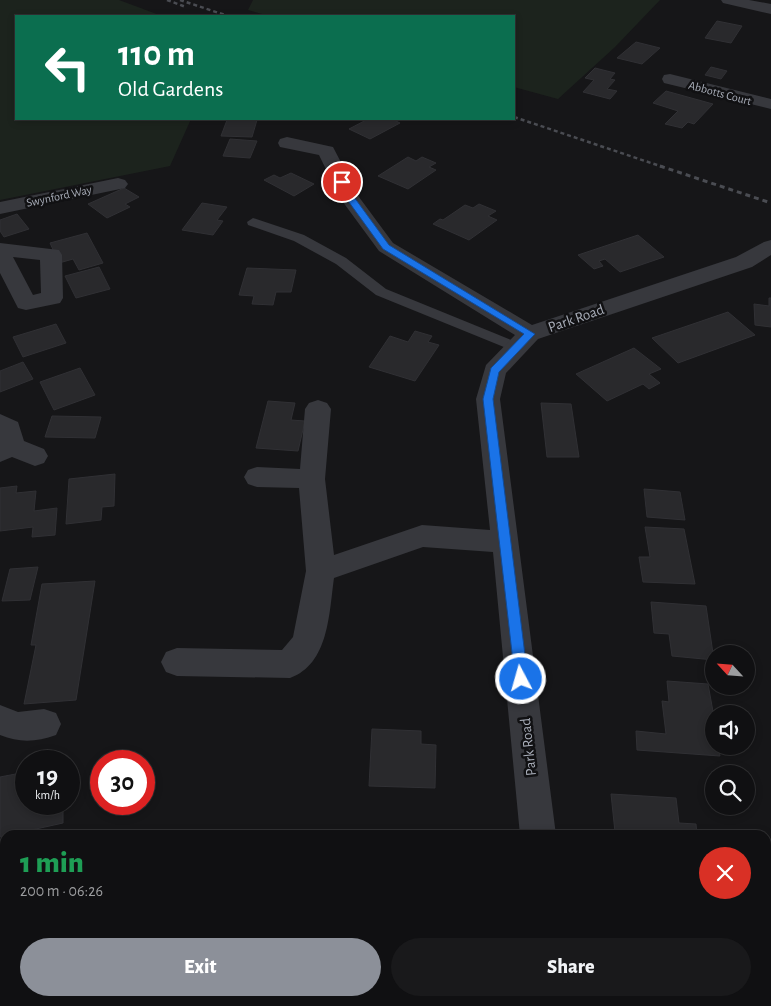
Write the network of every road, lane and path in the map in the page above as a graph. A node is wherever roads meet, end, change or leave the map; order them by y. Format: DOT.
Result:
graph roads {
  1 [pos="728,0"];
  2 [pos="746,2"];
  3 [pos="771,8"];
  4 [pos="669,80"];
  5 [pos="771,104"];
  6 [pos="287,143"];
  7 [pos="118,184"];
  8 [pos="0,208"];
  9 [pos="253,222"];
  10 [pos="771,246"];
  11 [pos="523,340"];
  12 [pos="318,409"];
  13 [pos="3,441"];
  14 [pos="35,456"];
  15 [pos="257,477"];
  16 [pos="312,479"];
  17 [pos="506,542"];
  18 [pos="320,571"];
  19 [pos="176,662"];
  20 [pos="0,720"];
  21 [pos="44,724"];
  22 [pos="537,830"];
  1 -- 2 [label="street"];
  2 -- 3 [label="street"];
  4 -- 5 [label="street, Abbotts Court"];
  6 -- 11 [label="street"];
  7 -- 8 [label="street, Swynford Way"];
  9 -- 11 [label="lane"];
  10 -- 11 [label="street, Park Road"];
  11 -- 17 [label="street, Park Road"];
  12 -- 16 [label="street"];
  13 -- 14 [label="street"];
  15 -- 16 [label="street"];
  16 -- 18 [label="street"];
  17 -- 18 [label="street"];
  17 -- 22 [label="street, Park Road"];
  18 -- 19 [label="street"];
  20 -- 21 [label="street"];
}
